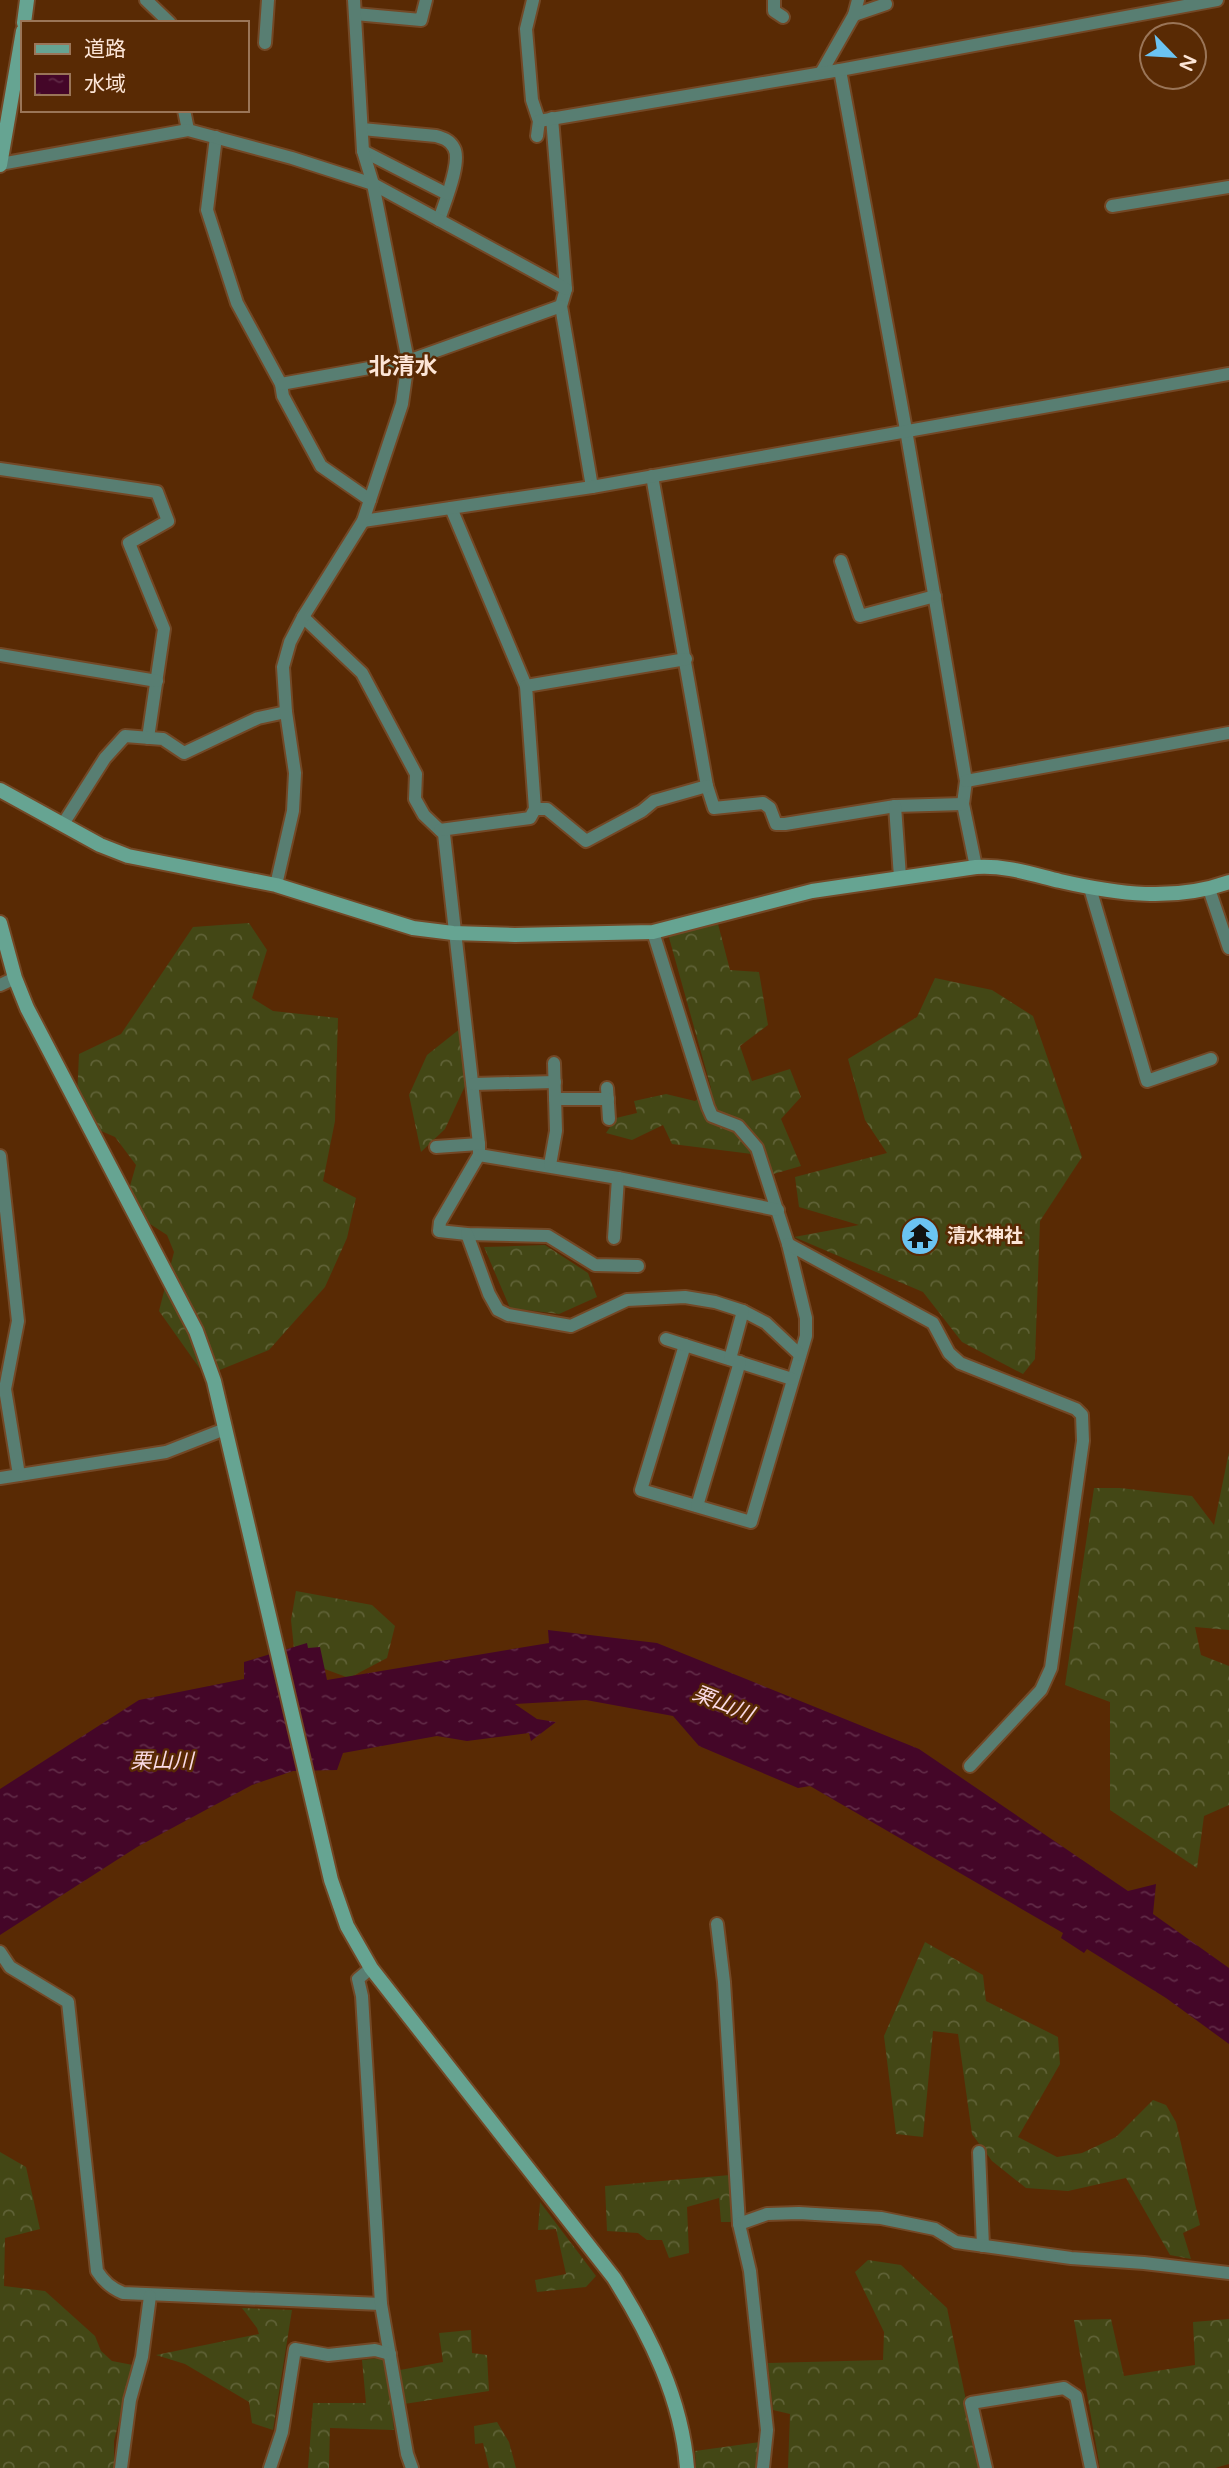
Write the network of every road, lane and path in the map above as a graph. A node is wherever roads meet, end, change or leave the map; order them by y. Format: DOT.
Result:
graph roads {
  1 [pos="27,0"];
  2 [pos="146,0"];
  3 [pos="268,0"];
  4 [pos="354,0"];
  5 [pos="426,0"];
  6 [pos="533,0"];
  7 [pos="774,0"];
  8 [pos="857,0"];
  9 [pos="1217,0"];
  10 [pos="886,4"];
  11 [pos="355,14"];
  12 [pos="853,15"];
  13 [pos="783,17"];
  14 [pos="24,21"];
  15 [pos="168,21"];
  16 [pos="21,43"];
  17 [pos="265,43"];
  18 [pos="840,70"];
  19 [pos="821,73"];
  20 [pos="184,112"];
  21 [pos="545,119"];
  22 [pos="362,129"];
  23 [pos="188,130"];
  24 [pos="537,136"];
  25 [pos="216,137"];
  26 [pos="363,151"];
  27 [pos="0,164"];
  28 [pos="373,184"];
  29 [pos="1229,187"];
  30 [pos="447,194"];
  31 [pos="1112,206"];
  32 [pos="439,220"];
  33 [pos="565,289"];
  34 [pos="561,306"];
  35 [pos="408,361"];
  36 [pos="1229,374"];
  37 [pos="281,384"];
  38 [pos="906,430"];
  39 [pos="0,469"];
  40 [pos="652,476"];
  41 [pos="592,487"];
  42 [pos="370,500"];
  43 [pos="451,508"];
  44 [pos="363,522"];
  45 [pos="841,561"];
  46 [pos="935,596"];
  47 [pos="303,617"];
  48 [pos="0,655"];
  49 [pos="686,659"];
  50 [pos="157,681"];
  51 [pos="526,686"];
  52 [pos="286,712"];
  53 [pos="1229,733"];
  54 [pos="148,738"];
  55 [pos="966,781"];
  56 [pos="707,786"];
  57 [pos="0,790"];
  58 [pos="962,804"];
  59 [pos="895,806"];
  60 [pos="536,809"];
  61 [pos="64,824"];
  62 [pos="440,830"];
  63 [pos="976,867"];
  64 [pos="900,877"];
  65 [pos="1229,882"];
  66 [pos="276,885"];
  67 [pos="1090,888"];
  68 [pos="1209,889"];
  69 [pos="0,923"];
  70 [pos="653,932"];
  71 [pos="453,933"];
  72 [pos="1229,948"];
  73 [pos="15,978"];
  74 [pos="0,985"];
  75 [pos="1211,1059"];
  76 [pos="554,1063"];
  77 [pos="555,1082"];
  78 [pos="472,1084"];
  79 [pos="555,1099"];
  80 [pos="609,1119"];
  81 [pos="436,1147"];
  82 [pos="479,1149"];
  83 [pos="0,1156"];
  84 [pos="550,1165"];
  85 [pos="618,1178"];
  86 [pos="778,1210"];
  87 [pos="467,1234"];
  88 [pos="614,1238"];
  89 [pos="788,1244"];
  90 [pos="638,1266"];
  91 [pos="5,1273"];
  92 [pos="743,1311"];
  93 [pos="667,1339"];
  94 [pos="685,1345"];
  95 [pos="800,1355"];
  96 [pos="735,1361"];
  97 [pos="792,1379"];
  98 [pos="225,1429"];
  99 [pos="19,1475"];
  100 [pos="0,1478"];
  101 [pos="697,1506"];
  102 [pos="970,1766"];
  103 [pos="717,1924"];
  104 [pos="0,1952"];
  105 [pos="371,1968"];
  106 [pos="979,2152"];
  107 [pos="739,2224"];
  108 [pos="983,2246"];
  109 [pos="1228,2277"];
  110 [pos="150,2296"];
  111 [pos="381,2304"];
  112 [pos="390,2354"];
  113 [pos="121,2468"];
  114 [pos="270,2468"];
  115 [pos="412,2468"];
  116 [pos="687,2468"];
  117 [pos="763,2468"];
  118 [pos="986,2468"];
  119 [pos="1091,2468"];
  1 -- 14 [label="street"];
  2 -- 15 [label="street"];
  3 -- 17 [label="street"];
  4 -- 11 [label="street"];
  5 -- 11 [label="street"];
  6 -- 21 [label="street"];
  7 -- 13 [label="street"];
  8 -- 12 [label="street"];
  9 -- 18 [label="street"];
  10 -- 12 [label="street"];
  11 -- 22 [label="street"];
  12 -- 19 [label="street"];
  16 -- 27 [label="street"];
  18 -- 19 [label="street"];
  18 -- 38 [label="street"];
  19 -- 21 [label="street"];
  20 -- 23 [label="street"];
  21 -- 24 [label="street"];
  21 -- 33 [label="street"];
  22 -- 26 [label="street"];
  22 -- 30 [label="street"];
  23 -- 25 [label="street"];
  23 -- 27 [label="street"];
  25 -- 28 [label="street"];
  25 -- 37 [label="street"];
  26 -- 28 [label="street"];
  26 -- 30 [label="street"];
  28 -- 32 [label="street"];
  28 -- 35 [label="street"];
  29 -- 31 [label="street"];
  30 -- 32 [label="street"];
  32 -- 33 [label="street"];
  33 -- 34 [label="street"];
  34 -- 35 [label="street"];
  34 -- 41 [label="street"];
  35 -- 37 [label="street"];
  35 -- 42 [label="street"];
  36 -- 38 [label="street"];
  37 -- 42 [label="street"];
  38 -- 40 [label="street"];
  38 -- 46 [label="street"];
  39 -- 50 [label="street"];
  40 -- 41 [label="street"];
  40 -- 49 [label="street"];
  41 -- 43 [label="street"];
  42 -- 44 [label="street"];
  43 -- 44 [label="street"];
  43 -- 51 [label="street"];
  44 -- 47 [label="street"];
  45 -- 46 [label="street"];
  46 -- 55 [label="street"];
  47 -- 52 [label="street"];
  47 -- 62 [label="street"];
  48 -- 50 [label="street"];
  49 -- 51 [label="street"];
  49 -- 56 [label="street"];
  50 -- 54 [label="street"];
  51 -- 60 [label="street"];
  52 -- 54 [label="street"];
  52 -- 66 [label="street"];
  53 -- 55 [label="street"];
  54 -- 61 [label="street"];
  55 -- 58 [label="street"];
  56 -- 59 [label="street"];
  56 -- 60 [label="street"];
  57 -- 61 [label="street"];
  58 -- 59 [label="street"];
  58 -- 63 [label="street"];
  59 -- 64 [label="street"];
  60 -- 62 [label="street"];
  61 -- 66 [label="street"];
  62 -- 71 [label="street"];
  63 -- 64 [label="street"];
  63 -- 67 [label="street"];
  64 -- 70 [label="street"];
  65 -- 68 [label="street"];
  66 -- 71 [label="street"];
  67 -- 68 [label="street"];
  67 -- 75 [label="street"];
  68 -- 72 [label="street"];
  69 -- 73 [label="street"];
  70 -- 71 [label="street"];
  70 -- 86 [label="street"];
  71 -- 78 [label="street"];
  73 -- 74 [label="street"];
  73 -- 98 [label="street"];
  76 -- 77 [label="street"];
  77 -- 78 [label="street"];
  77 -- 79 [label="street"];
  78 -- 82 [label="street"];
  79 -- 80 [label="street"];
  79 -- 84 [label="street"];
  81 -- 82 [label="street"];
  82 -- 84 [label="street"];
  82 -- 87 [label="street"];
  83 -- 91 [label="street"];
  84 -- 85 [label="street"];
  85 -- 86 [label="street"];
  85 -- 88 [label="street"];
  86 -- 89 [label="street"];
  87 -- 90 [label="street"];
  87 -- 92 [label="street"];
  89 -- 95 [label="street"];
  89 -- 102 [label="street"];
  91 -- 99 [label="street"];
  92 -- 95 [label="street"];
  92 -- 96 [label="street"];
  93 -- 94 [label="street"];
  94 -- 96 [label="street"];
  94 -- 101 [label="street"];
  95 -- 97 [label="street"];
  96 -- 97 [label="street"];
  96 -- 101 [label="street"];
  97 -- 101 [label="street"];
  98 -- 99 [label="street"];
  98 -- 105 [label="street"];
  99 -- 100 [label="street"];
  103 -- 107 [label="street"];
  104 -- 110 [label="street"];
  105 -- 111 [label="street"];
  105 -- 116 [label="street"];
  106 -- 108 [label="street"];
  107 -- 108 [label="street"];
  107 -- 117 [label="street"];
  108 -- 109 [label="street"];
  110 -- 111 [label="street"];
  110 -- 113 [label="street"];
  111 -- 112 [label="street"];
  112 -- 114 [label="street"];
  112 -- 115 [label="street"];
  118 -- 119 [label="street"];
}
